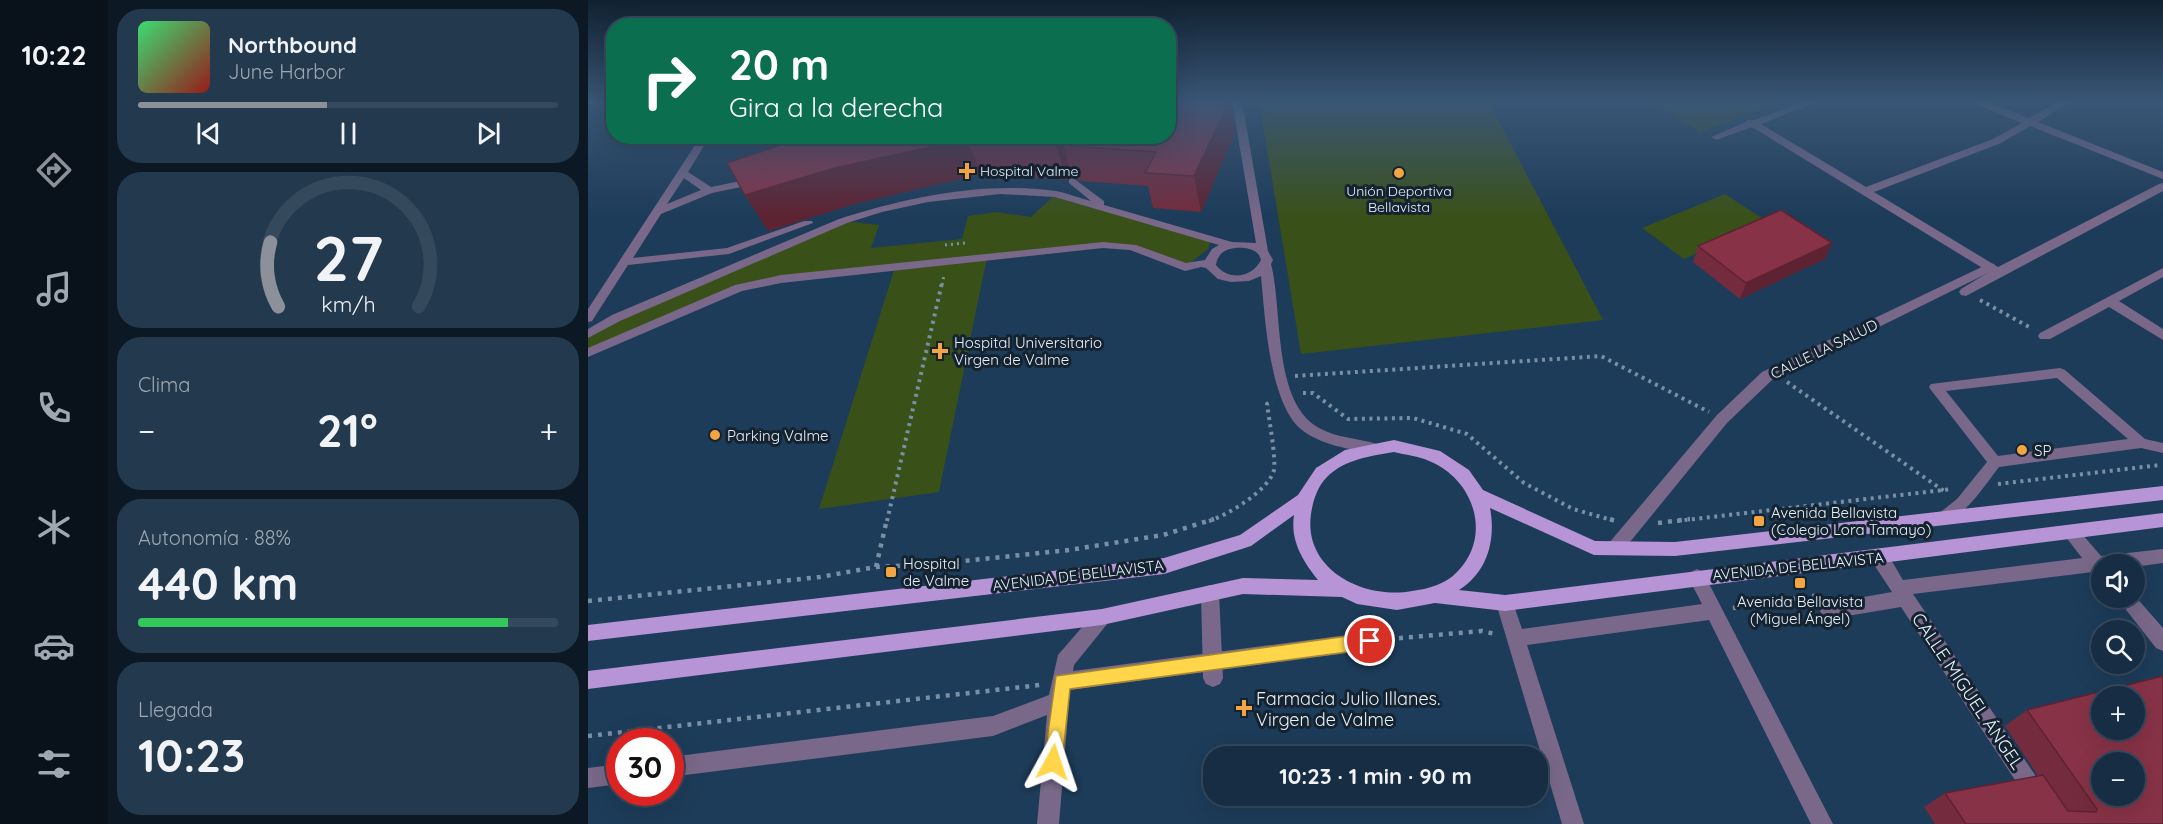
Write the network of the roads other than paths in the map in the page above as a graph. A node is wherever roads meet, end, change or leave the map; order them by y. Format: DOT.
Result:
graph roads {
  1 [pos="1243,139"];
  2 [pos="1779,139"];
  3 [pos="2000,139"];
  4 [pos="2074,139"];
  5 [pos="702,144"];
  6 [pos="682,173"];
  7 [pos="2163,176"];
  8 [pos="768,178"];
  9 [pos="1073,181"];
  10 [pos="2163,186"];
  11 [pos="709,190"];
  12 [pos="1865,191"];
  13 [pos="1103,207"];
  14 [pos="657,212"];
  15 [pos="808,223"];
  16 [pos="1231,245"];
  17 [pos="1263,251"];
  18 [pos="624,262"];
  19 [pos="1210,265"];
  20 [pos="1266,265"];
  21 [pos="1994,270"];
  22 [pos="2163,272"];
  23 [pos="1970,296"];
  24 [pos="2109,301"];
  25 [pos="588,318"];
  26 [pos="588,334"];
  27 [pos="2163,335"];
  28 [pos="2045,336"];
  29 [pos="588,352"];
  30 [pos="2140,443"];
  31 [pos="1372,448"];
  32 [pos="2163,448"];
  33 [pos="1995,462"];
  34 [pos="2163,493"];
  35 [pos="1480,496"];
  36 [pos="1302,500"];
  37 [pos="1943,518"];
  38 [pos="2163,520"];
  39 [pos="2070,532"];
  40 [pos="1615,548"];
  41 [pos="2163,556"];
  42 [pos="1878,557"];
  43 [pos="2091,557"];
  44 [pos="2145,559"];
  45 [pos="2091,568"];
  46 [pos="1697,577"];
  47 [pos="1342,589"];
  48 [pos="1210,593"];
  49 [pos="1902,593"];
  50 [pos="1432,596"];
  51 [pos="1505,603"];
  52 [pos="1825,603"];
  53 [pos="2134,608"];
  54 [pos="1714,611"];
  55 [pos="1102,617"];
  56 [pos="588,633"];
  57 [pos="1516,638"];
  58 [pos="1370,641"];
  59 [pos="2163,642"];
  60 [pos="1213,670"];
  61 [pos="588,680"];
  62 [pos="1060,691"];
  63 [pos="684,765"];
  64 [pos="606,776"];
  65 [pos="588,778"];
  66 [pos="1048,824"];
  67 [pos="1573,824"];
  68 [pos="1821,824"];
  69 [pos="2057,824"];
  1 -- 17 [label="lane"];
  2 -- 12 [label="street"];
  3 -- 12 [label="street"];
  4 -- 7 [label="street"];
  5 -- 6 [label="lane"];
  6 -- 11 [label="lane"];
  6 -- 14 [label="lane"];
  8 -- 11 [label="lane"];
  9 -- 13 [label="lane"];
  10 -- 21 [label="street, CALLE LA SALUD"];
  11 -- 14 [label="lane"];
  12 -- 21 [label="street"];
  13 -- 16 [label="lane"];
  13 -- 26 [label="lane"];
  14 -- 18 [label="lane"];
  15 -- 18 [label="lane"];
  16 -- 17 [label="lane"];
  16 -- 19 [label="lane"];
  17 -- 20 [label="lane"];
  18 -- 25 [label="lane"];
  19 -- 20 [label="lane"];
  19 -- 29 [label="lane"];
  20 -- 31 [label="lane"];
  21 -- 23 [label="street, CALLE LA SALUD"];
  21 -- 40 [label="street, CALLE LA SALUD"];
  22 -- 24 [label="street"];
  24 -- 27 [label="street"];
  24 -- 28 [label="street"];
  30 -- 32 [label="lane"];
  30 -- 33 [label="lane"];
  30 -- 33 [label="lane"];
  31 -- 35 [label="main road"];
  31 -- 36 [label="main road"];
  33 -- 37 [label="lane"];
  34 -- 37 [label="main road, AVENIDA DE BELLAVISTA"];
  35 -- 40 [label="main road, AVENIDA DE BELLAVISTA"];
  35 -- 50 [label="main road"];
  36 -- 47 [label="main road"];
  36 -- 56 [label="main road, AVENIDA DE BELLAVISTA"];
  37 -- 40 [label="main road, AVENIDA DE BELLAVISTA"];
  38 -- 39 [label="main road, AVENIDA DE BELLAVISTA"];
  39 -- 42 [label="main road, AVENIDA DE BELLAVISTA"];
  39 -- 43 [label="street"];
  41 -- 44 [label="street"];
  42 -- 46 [label="main road, AVENIDA DE BELLAVISTA"];
  42 -- 49 [label="street, CALLE MIGUEL ÁNGEL"];
  45 -- 49 [label="street"];
  46 -- 51 [label="main road, AVENIDA DE BELLAVISTA"];
  46 -- 54 [label="street"];
  47 -- 48 [label="main road"];
  47 -- 50 [label="main road"];
  48 -- 55 [label="main road"];
  48 -- 60 [label="street"];
  49 -- 52 [label="street"];
  49 -- 69 [label="street, CALLE MIGUEL ÁNGEL"];
  50 -- 51 [label="main road, AVENIDA DE BELLAVISTA"];
  51 -- 57 [label="street"];
  53 -- 59 [label="street"];
  54 -- 57 [label="street"];
  54 -- 68 [label="street"];
  55 -- 61 [label="main road"];
  55 -- 62 [label="street"];
  57 -- 67 [label="street"];
  58 -- 60 [label="street"];
  60 -- 62 [label="street"];
  62 -- 63 [label="street"];
  62 -- 66 [label="street"];
  64 -- 65 [label="street"];
}
